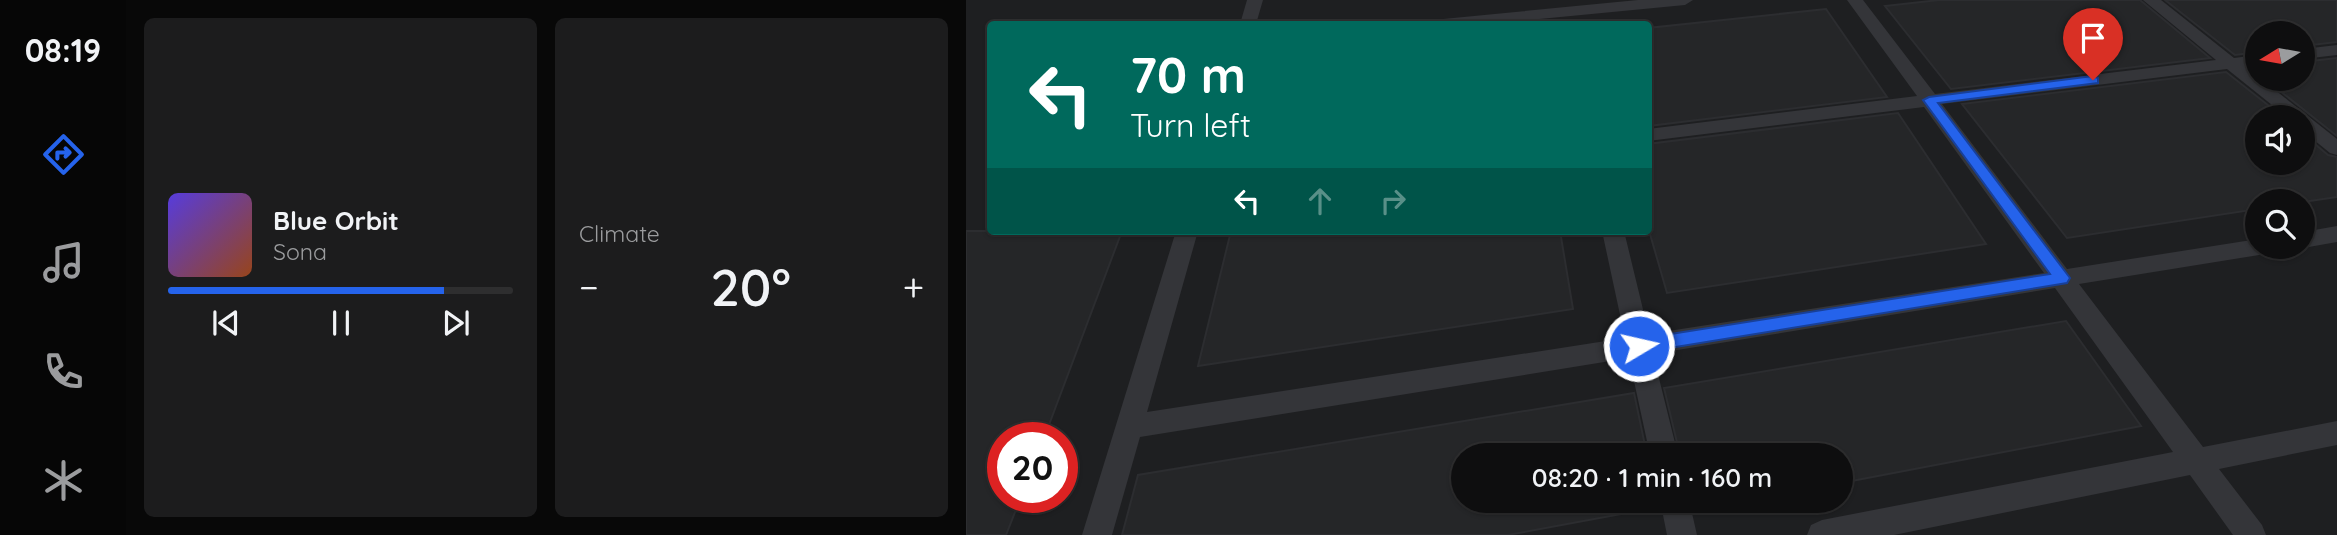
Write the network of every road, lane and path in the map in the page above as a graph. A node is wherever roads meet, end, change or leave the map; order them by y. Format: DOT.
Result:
graph roads {
  1 [pos="1255,0"];
  2 [pos="1685,0"];
  3 [pos="1855,0"];
  4 [pos="2151,0"];
  5 [pos="1562,12"];
  6 [pos="1249,21"];
  7 [pos="1473,21"];
  8 [pos="2337,50"];
  9 [pos="2315,53"];
  10 [pos="2245,61"];
  11 [pos="2230,63"];
  12 [pos="1929,100"];
  13 [pos="2283,105"];
  14 [pos="2315,132"];
  15 [pos="1652,135"];
  16 [pos="2337,149"];
  17 [pos="2337,234"];
  18 [pos="1186,235"];
  19 [pos="1614,235"];
  20 [pos="2315,238"];
  21 [pos="2245,249"];
  22 [pos="2062,278"];
  23 [pos="1639,346"];
  24 [pos="1129,427"];
  25 [pos="2337,433"];
  26 [pos="1661,443"];
  27 [pos="2196,461"];
  28 [pos="1677,513"];
  29 [pos="1097,535"];
  30 [pos="1682,535"];
  31 [pos="1822,535"];
  32 [pos="2251,535"];
  1 -- 6 [label="lane"];
  2 -- 5 [label="lane"];
  3 -- 12 [label="lane"];
  4 -- 11 [label="lane"];
  5 -- 7 [label="lane"];
  8 -- 9 [label="lane"];
  10 -- 11 [label="lane"];
  11 -- 12 [label="lane"];
  11 -- 13 [label="lane"];
  12 -- 15 [label="lane"];
  12 -- 22 [label="lane"];
  14 -- 16 [label="lane"];
  17 -- 20 [label="lane"];
  18 -- 24 [label="lane"];
  19 -- 23 [label="lane"];
  21 -- 22 [label="lane"];
  22 -- 23 [label="lane"];
  22 -- 27 [label="lane"];
  23 -- 24 [label="lane"];
  23 -- 26 [label="lane"];
  24 -- 29 [label="lane"];
  25 -- 27 [label="lane"];
  27 -- 31 [label="lane"];
  27 -- 32 [label="lane"];
  28 -- 30 [label="lane"];
}
